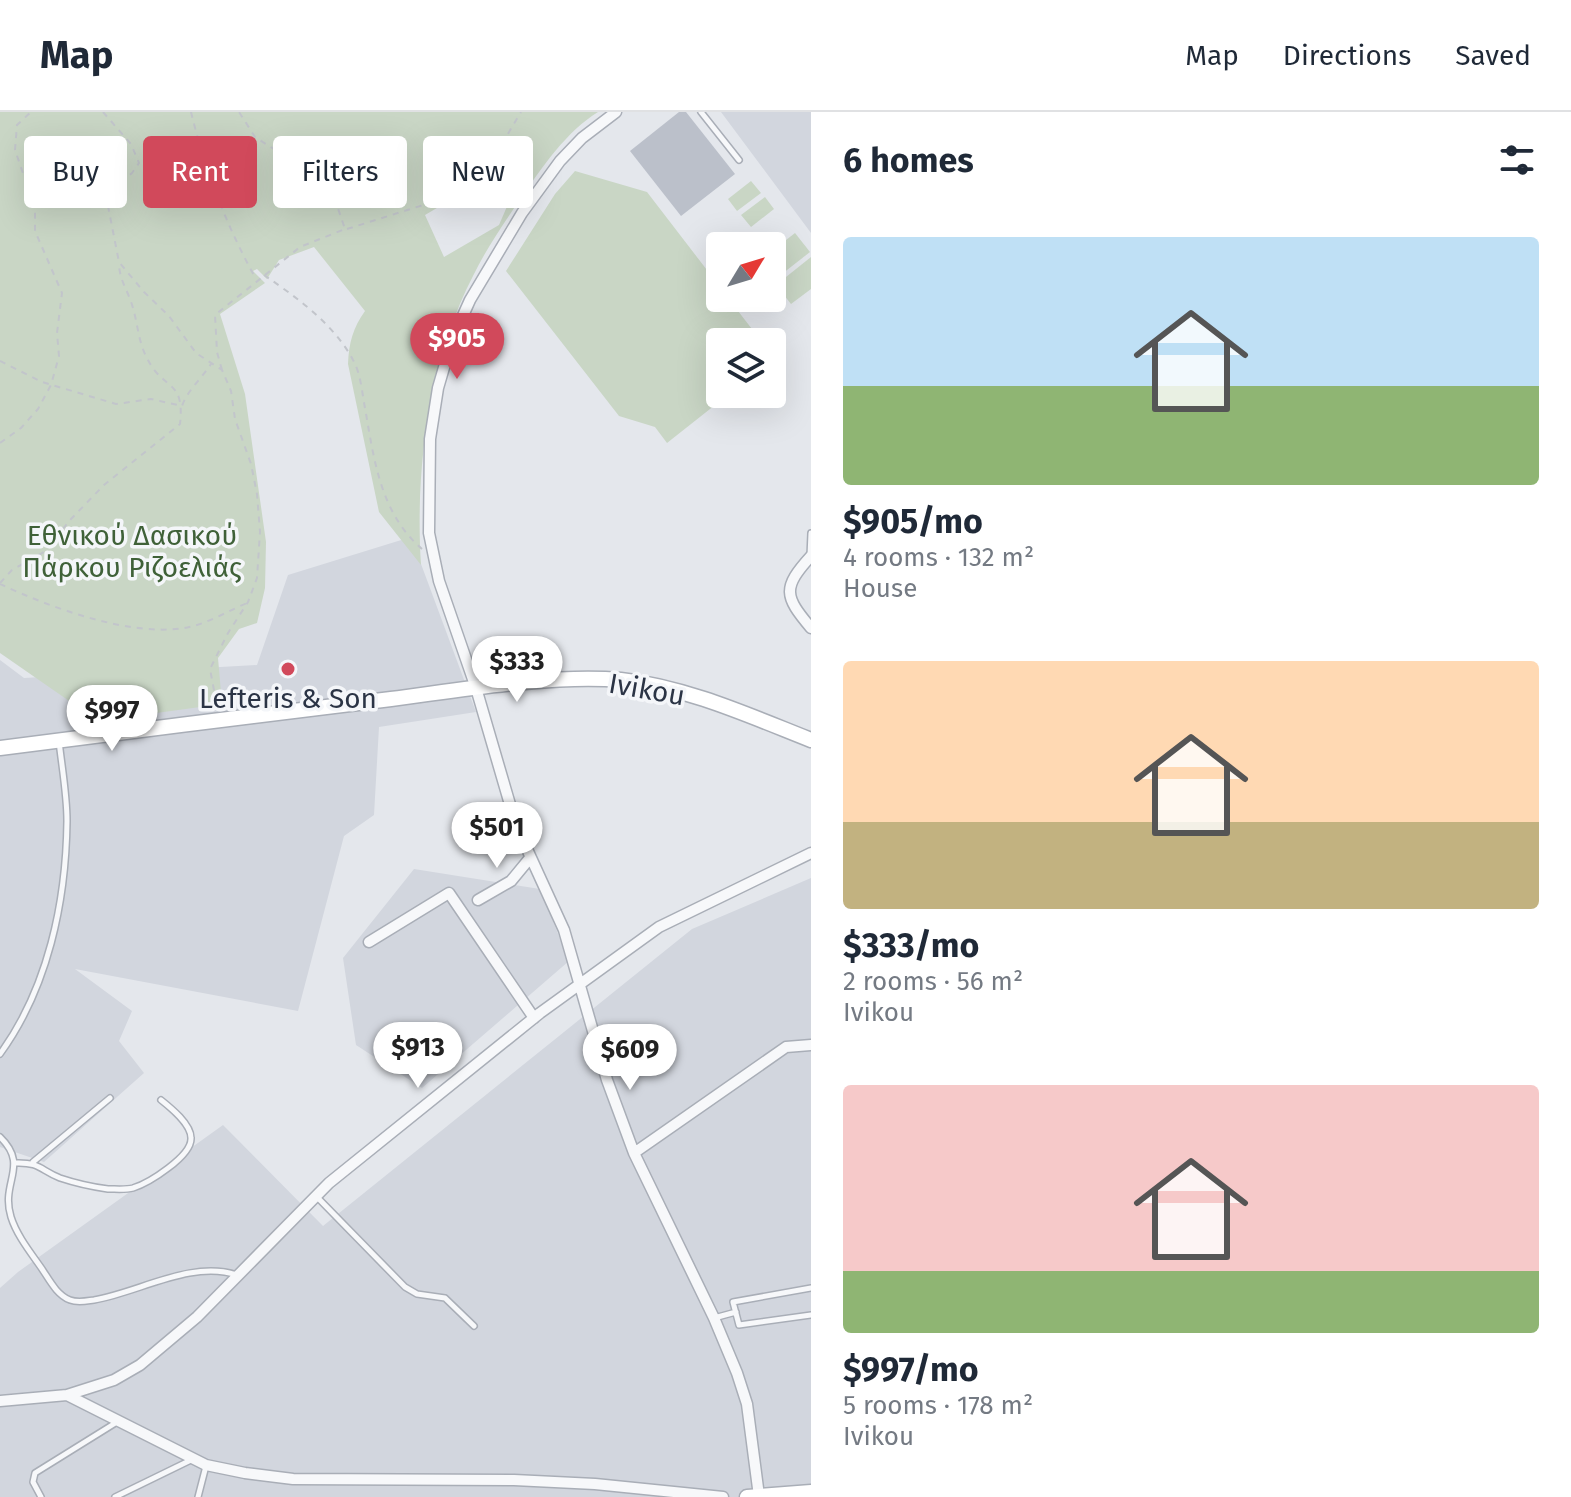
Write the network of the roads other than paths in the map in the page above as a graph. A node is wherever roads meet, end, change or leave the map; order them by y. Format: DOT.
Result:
graph roads {
  1 [pos="616,112"];
  2 [pos="701,112"];
  3 [pos="739,160"];
  4 [pos="811,533"];
  5 [pos="811,556"];
  6 [pos="811,628"];
  7 [pos="476,688"];
  8 [pos="59,740"];
  9 [pos="811,740"];
  10 [pos="0,748"];
  11 [pos="811,853"];
  12 [pos="530,858"];
  13 [pos="478,900"];
  14 [pos="369,942"];
  15 [pos="580,984"];
  16 [pos="534,1018"];
  17 [pos="811,1045"];
  18 [pos="0,1054"];
  19 [pos="110,1098"];
  20 [pos="161,1100"];
  21 [pos="0,1137"];
  22 [pos="634,1153"];
  23 [pos="33,1162"];
  24 [pos="15,1163"];
  25 [pos="315,1195"];
  26 [pos="237,1275"];
  27 [pos="811,1288"];
  28 [pos="736,1312"];
  29 [pos="811,1315"];
  30 [pos="714,1318"];
  31 [pos="474,1326"];
  32 [pos="67,1395"];
  33 [pos="0,1401"];
  34 [pos="118,1421"];
  35 [pos="194,1459"];
  36 [pos="206,1465"];
  37 [pos="811,1492"];
  38 [pos="759,1496"];
  39 [pos="41,1497"];
  40 [pos="115,1497"];
  41 [pos="198,1497"];
  42 [pos="723,1497"];
  43 [pos="747,1497"];
  1 -- 7 [label="street"];
  2 -- 3 [label="lane"];
  4 -- 5 [label="lane"];
  5 -- 6 [label="street"];
  7 -- 8 [label="street, Ivikou"];
  7 -- 9 [label="street, Ivikou"];
  7 -- 12 [label="street"];
  8 -- 10 [label="street, Ivikou"];
  8 -- 18 [label="lane"];
  11 -- 15 [label="street"];
  12 -- 13 [label="street"];
  12 -- 15 [label="street"];
  14 -- 16 [label="street"];
  15 -- 16 [label="street"];
  15 -- 22 [label="street"];
  16 -- 25 [label="street"];
  17 -- 22 [label="street"];
  19 -- 23 [label="lane"];
  20 -- 23 [label="lane"];
  21 -- 24 [label="lane"];
  22 -- 30 [label="street"];
  23 -- 24 [label="lane"];
  24 -- 26 [label="lane"];
  25 -- 26 [label="street"];
  25 -- 31 [label="lane"];
  26 -- 32 [label="street"];
  27 -- 28 [label="lane"];
  28 -- 29 [label="lane"];
  28 -- 30 [label="lane"];
  30 -- 38 [label="street"];
  32 -- 33 [label="street"];
  32 -- 34 [label="street"];
  34 -- 35 [label="street"];
  34 -- 39 [label="lane"];
  35 -- 36 [label="street"];
  35 -- 40 [label="lane"];
  36 -- 41 [label="lane"];
  36 -- 42 [label="street"];
  37 -- 38 [label="street"];
  38 -- 43 [label="street"];
}
